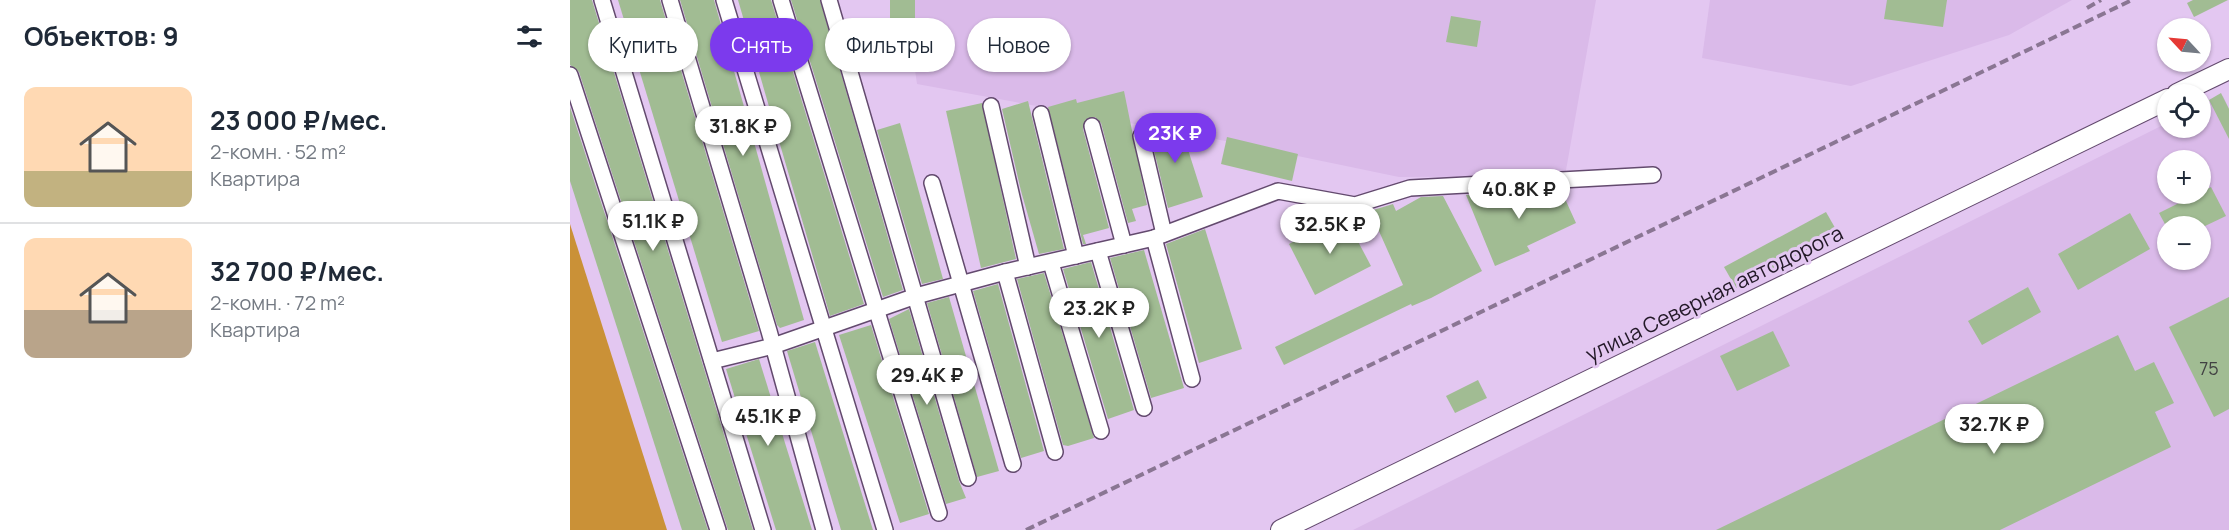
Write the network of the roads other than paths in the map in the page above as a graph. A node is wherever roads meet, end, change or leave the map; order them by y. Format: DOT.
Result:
graph roads {
  1 [pos="602,0"];
  2 [pos="670,0"];
  3 [pos="724,0"];
  4 [pos="781,0"];
  5 [pos="829,0"];
  6 [pos="2229,69"];
  7 [pos="570,75"];
  8 [pos="2198,84"];
  9 [pos="2157,104"];
  10 [pos="991,106"];
  11 [pos="1041,114"];
  12 [pos="1092,126"];
  13 [pos="1141,136"];
  14 [pos="1653,175"];
  15 [pos="932,183"];
  16 [pos="1159,236"];
  17 [pos="1124,245"];
  18 [pos="1098,251"];
  19 [pos="1076,256"];
  20 [pos="1051,262"];
  21 [pos="1028,267"];
  22 [pos="1005,272"];
  23 [pos="961,284"];
  24 [pos="916,296"];
  25 [pos="878,307"];
  26 [pos="825,327"];
  27 [pos="773,346"];
  28 [pos="712,361"];
  29 [pos="1192,379"];
  30 [pos="1144,408"];
  31 [pos="1101,431"];
  32 [pos="1055,452"];
  33 [pos="1013,464"];
  34 [pos="968,478"];
  35 [pos="939,513"];
  36 [pos="718,530"];
  37 [pos="763,530"];
  38 [pos="824,530"];
  39 [pos="885,530"];
  40 [pos="1281,530"];
  1 -- 28 [label="lane"];
  2 -- 27 [label="lane"];
  3 -- 26 [label="lane"];
  4 -- 25 [label="lane"];
  5 -- 24 [label="lane"];
  6 -- 8 [label="main road"];
  7 -- 36 [label="lane"];
  9 -- 40 [label="main road, улица Северная автодорога"];
  10 -- 21 [label="lane"];
  11 -- 19 [label="lane"];
  12 -- 17 [label="lane"];
  13 -- 16 [label="lane"];
  14 -- 16 [label="lane"];
  15 -- 23 [label="lane"];
  16 -- 17 [label="lane"];
  16 -- 29 [label="lane"];
  17 -- 18 [label="lane"];
  18 -- 19 [label="lane"];
  18 -- 30 [label="lane"];
  19 -- 20 [label="lane"];
  20 -- 21 [label="lane"];
  20 -- 31 [label="lane"];
  21 -- 22 [label="lane"];
  22 -- 23 [label="lane"];
  22 -- 32 [label="lane"];
  23 -- 24 [label="lane"];
  23 -- 33 [label="lane"];
  24 -- 25 [label="lane"];
  24 -- 34 [label="lane"];
  25 -- 26 [label="lane"];
  25 -- 35 [label="lane"];
  26 -- 27 [label="lane"];
  26 -- 39 [label="lane"];
  27 -- 28 [label="lane"];
  27 -- 38 [label="lane"];
  28 -- 37 [label="lane"];
}
